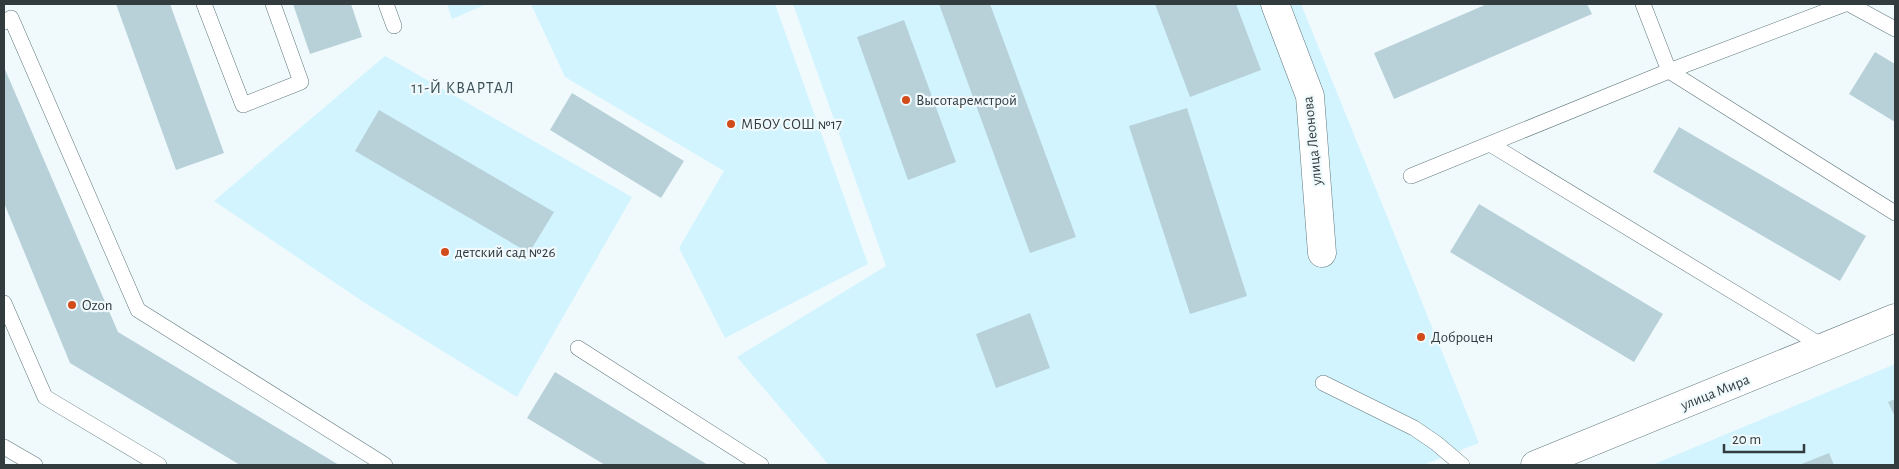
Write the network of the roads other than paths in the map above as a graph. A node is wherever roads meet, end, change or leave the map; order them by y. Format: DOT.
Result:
graph roads {
  1 [pos="204,4"];
  2 [pos="273,4"];
  3 [pos="386,4"];
  4 [pos="1275,4"];
  5 [pos="1643,4"];
  6 [pos="1845,4"];
  7 [pos="1849,4"];
  8 [pos="4,22"];
  9 [pos="394,26"];
  10 [pos="1895,29"];
  11 [pos="1669,71"];
  12 [pos="1490,144"];
  13 [pos="1411,176"];
  14 [pos="1895,213"];
  15 [pos="1322,253"];
  16 [pos="4,303"];
  17 [pos="1895,318"];
  18 [pos="1824,347"];
  19 [pos="578,348"];
  20 [pos="1323,384"];
  21 [pos="4,447"];
  22 [pos="35,465"];
  23 [pos="158,465"];
  24 [pos="385,465"];
  25 [pos="761,465"];
  26 [pos="1462,465"];
  27 [pos="1535,465"];
  1 -- 2 [label="lane"];
  3 -- 9 [label="lane"];
  4 -- 15 [label="street, улица Леонова"];
  5 -- 11 [label="lane"];
  6 -- 11 [label="lane"];
  7 -- 10 [label="lane"];
  8 -- 24 [label="lane"];
  11 -- 12 [label="lane"];
  11 -- 14 [label="lane"];
  12 -- 13 [label="lane"];
  12 -- 18 [label="lane"];
  16 -- 23 [label="lane"];
  17 -- 18 [label="street, улица Мира"];
  18 -- 27 [label="street, улица Мира"];
  19 -- 25 [label="lane"];
  20 -- 26 [label="lane"];
  21 -- 22 [label="lane"];
}
